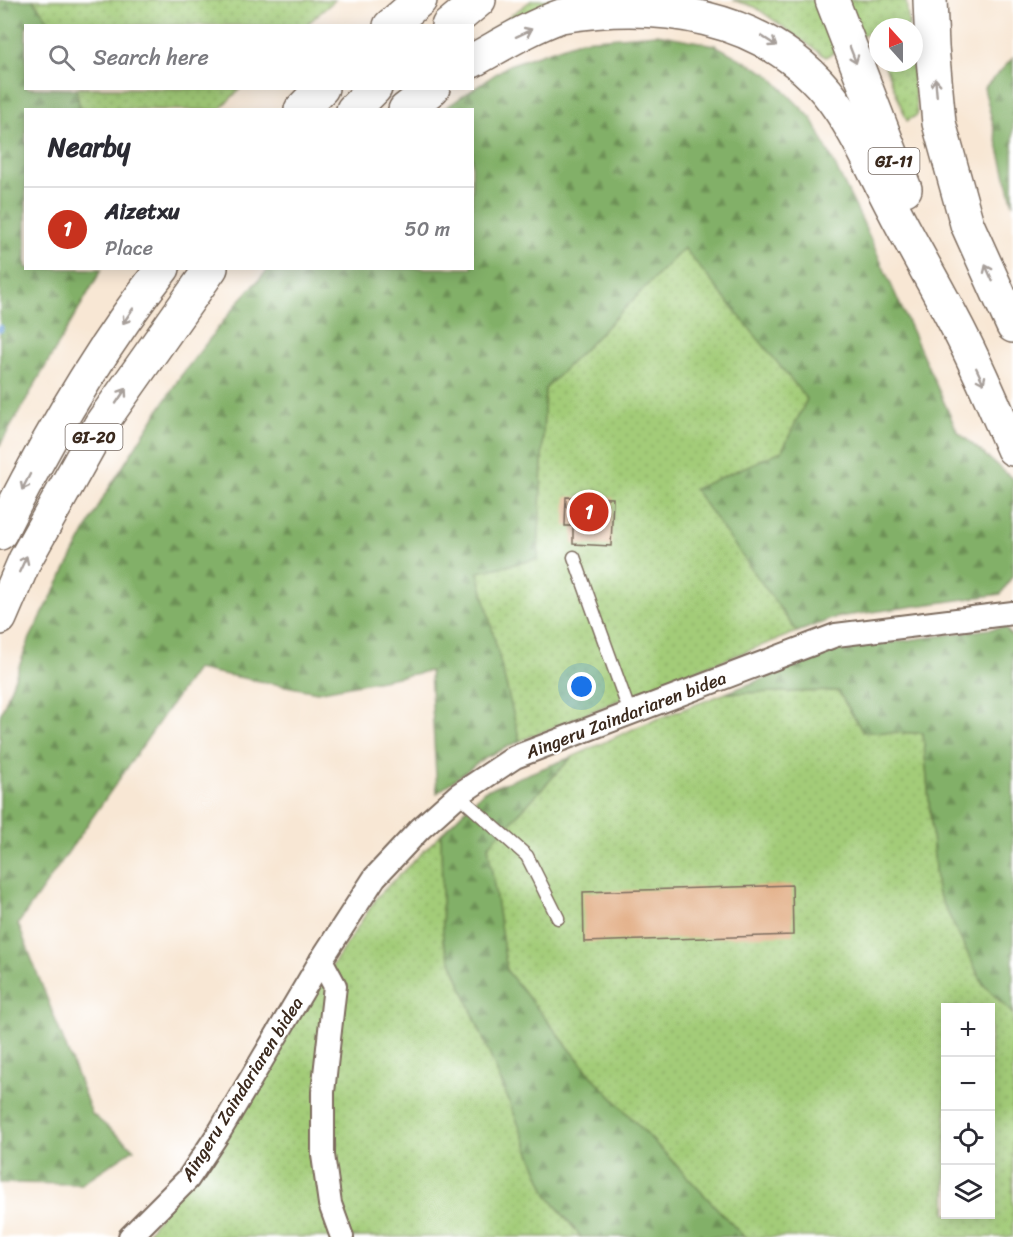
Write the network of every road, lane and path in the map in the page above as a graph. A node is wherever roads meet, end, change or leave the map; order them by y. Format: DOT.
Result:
graph roads {
  1 [pos="420,0"];
  2 [pos="479,0"];
  3 [pos="832,0"];
  4 [pos="930,0"];
  5 [pos="941,0"];
  6 [pos="392,24"];
  7 [pos="450,24"];
  8 [pos="932,47"];
  9 [pos="474,61"];
  10 [pos="320,90"];
  11 [pos="373,90"];
  12 [pos="430,90"];
  13 [pos="303,108"];
  14 [pos="355,108"];
  15 [pos="408,108"];
  16 [pos="160,270"];
  17 [pos="211,270"];
  18 [pos="956,323"];
  19 [pos="1013,326"];
  20 [pos="1013,449"];
  21 [pos="0,533"];
  22 [pos="573,557"];
  23 [pos="1013,613"];
  24 [pos="0,618"];
  25 [pos="630,713"];
  26 [pos="458,795"];
  27 [pos="558,918"];
  28 [pos="321,960"];
  29 [pos="130,1237"];
  30 [pos="342,1237"];
  1 -- 6 [label="highway"];
  2 -- 7 [label="highway"];
  3 -- 18 [label="highway, GI-11, one-way"];
  4 -- 8 [label="highway, GI-11"];
  5 -- 8 [label="highway"];
  19 -- 8 [label="highway, GI-11, one-way"];
  9 -- 18 [label="highway, one-way"];
  10 -- 13 [label="highway"];
  11 -- 14 [label="highway"];
  12 -- 15 [label="highway"];
  16 -- 21 [label="highway, GI-20, one-way"];
  24 -- 17 [label="highway, GI-20, one-way"];
  18 -- 20 [label="highway, GI-11, one-way"];
  22 -- 25 [label="lane"];
  23 -- 25 [label="street, Aingeru Zaindariaren bidea"];
  25 -- 26 [label="street, Aingeru Zaindariaren bidea"];
  26 -- 27 [label="lane"];
  26 -- 28 [label="street, Aingeru Zaindariaren bidea"];
  28 -- 29 [label="street, Aingeru Zaindariaren bidea"];
  28 -- 30 [label="street, Aingeru Zaindariaren bidea"];
}
